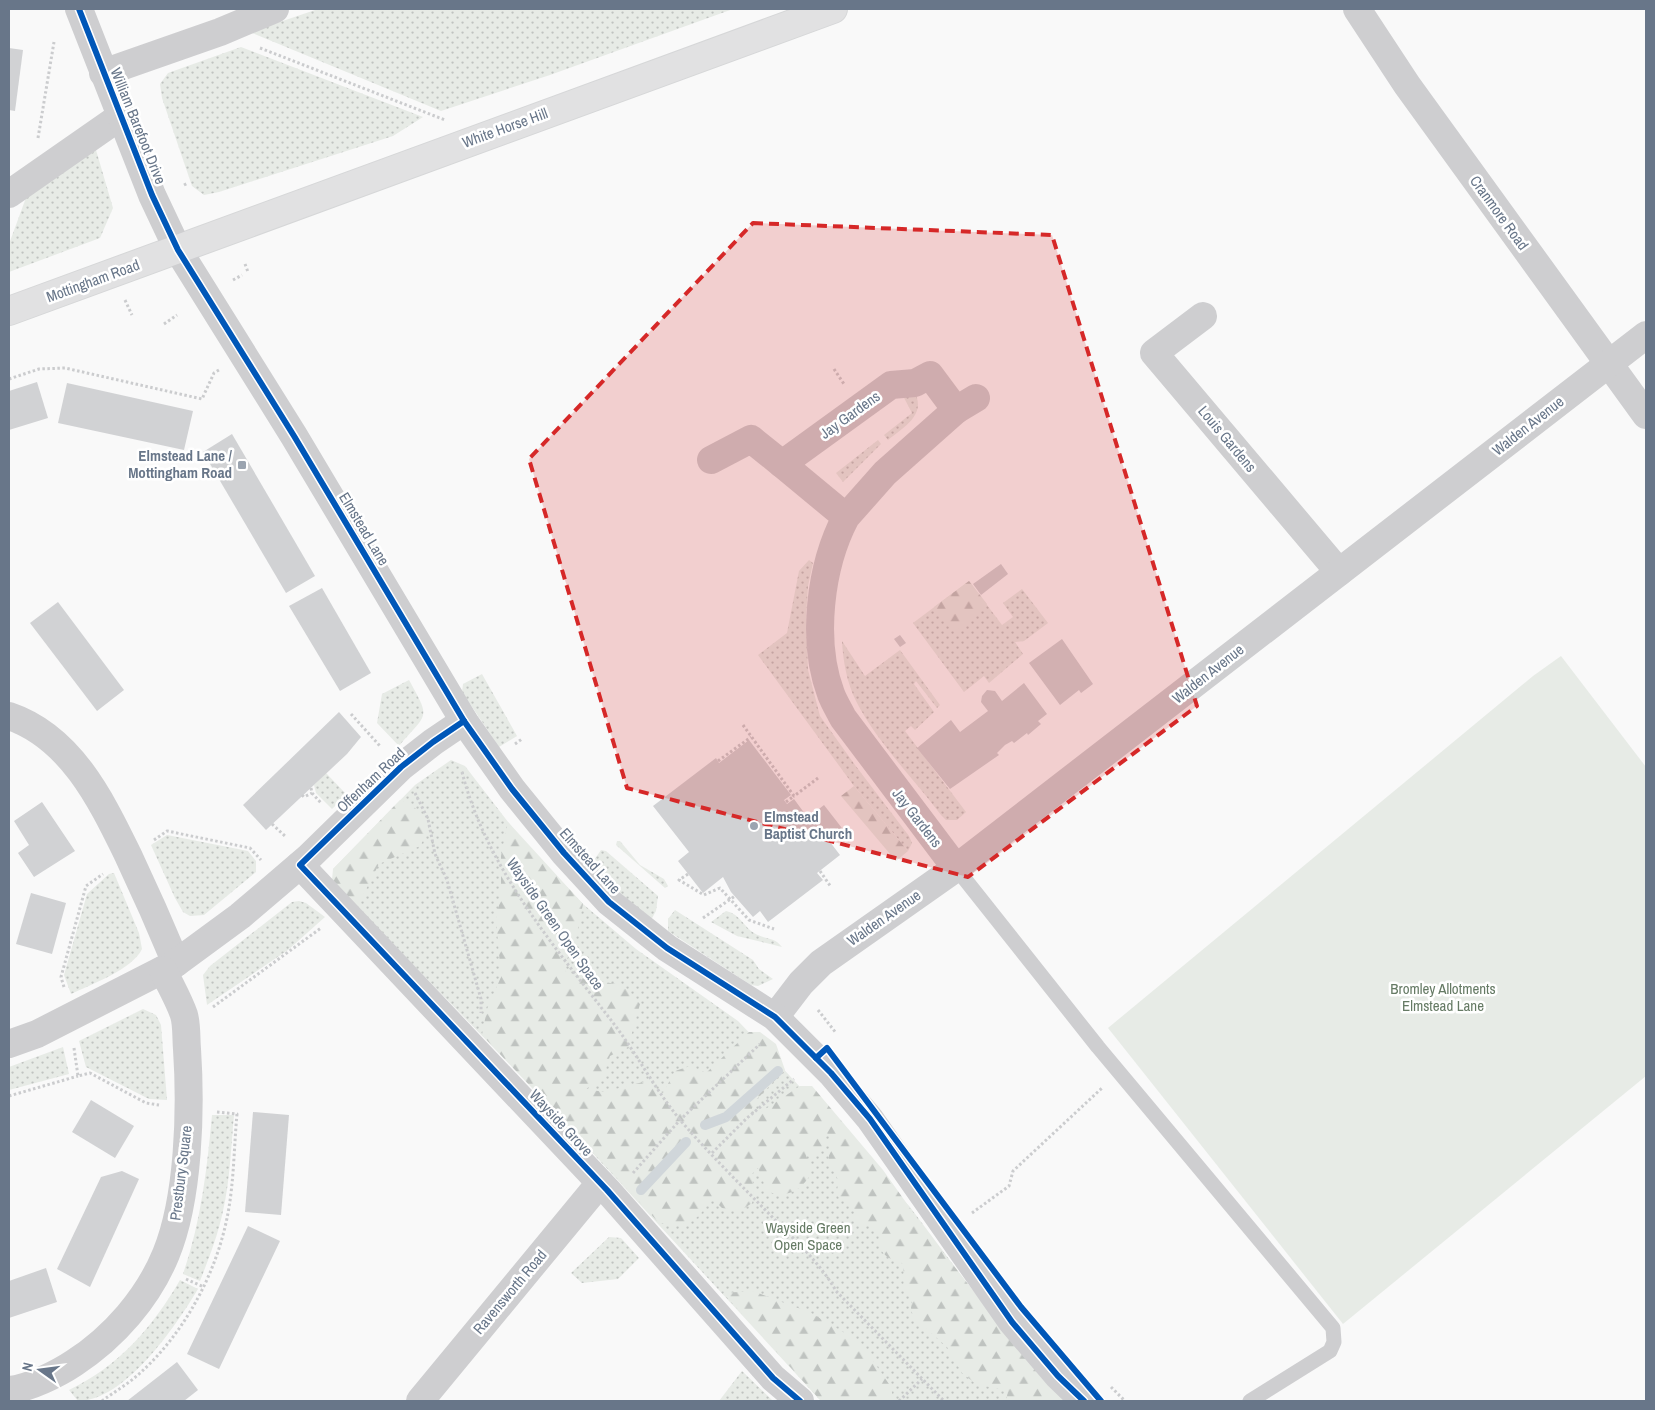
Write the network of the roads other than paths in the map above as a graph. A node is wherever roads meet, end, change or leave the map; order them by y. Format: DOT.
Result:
graph roads {
  1 [pos="79,9"];
  2 [pos="275,9"];
  3 [pos="832,9"];
  4 [pos="1357,9"];
  5 [pos="103,73"];
  6 [pos="121,116"];
  7 [pos="9,194"];
  8 [pos="178,250"];
  9 [pos="9,311"];
  10 [pos="1203,316"];
  11 [pos="1646,336"];
  12 [pos="1608,364"];
  13 [pos="1646,415"];
  14 [pos="711,460"];
  15 [pos="782,464"];
  16 [pos="846,517"];
  17 [pos="1339,572"];
  18 [pos="9,716"];
  19 [pos="464,721"];
  20 [pos="300,865"];
  21 [pos="956,868"];
  22 [pos="170,967"];
  23 [pos="778,1020"];
  24 [pos="9,1044"];
  25 [pos="606,1190"];
  26 [pos="9,1390"];
  27 [pos="420,1401"];
  28 [pos="800,1401"];
  29 [pos="1084,1401"];
  30 [pos="1250,1401"];
  1 -- 5 [label="street, William Barefoot Drive"];
  2 -- 5 [label="street"];
  3 -- 8 [label="main road, White Horse Hill"];
  4 -- 12 [label="street, Cranmore Road"];
  5 -- 6 [label="street, William Barefoot Drive"];
  6 -- 7 [label="street"];
  6 -- 8 [label="street, William Barefoot Drive"];
  8 -- 9 [label="main road, Mottingham Road"];
  8 -- 19 [label="street, Elmstead Lane"];
  10 -- 17 [label="street, Louis Gardens"];
  11 -- 12 [label="street, Walden Avenue"];
  12 -- 13 [label="street, Cranmore Road"];
  12 -- 17 [label="street, Walden Avenue"];
  14 -- 15 [label="street"];
  15 -- 16 [label="street"];
  15 -- 16 [label="street, Jay Gardens"];
  16 -- 21 [label="street, Jay Gardens"];
  17 -- 21 [label="street, Walden Avenue"];
  18 -- 22 [label="street, Prestbury Square"];
  19 -- 20 [label="street, Offenham Road"];
  19 -- 23 [label="street, Elmstead Lane"];
  20 -- 22 [label="street, Offenham Road"];
  20 -- 25 [label="street, Wayside Grove"];
  21 -- 23 [label="street, Walden Avenue"];
  21 -- 30 [label="lane"];
  22 -- 24 [label="street, Offenham Road"];
  22 -- 26 [label="street, Prestbury Square"];
  23 -- 29 [label="street, Elmstead Lane"];
  25 -- 27 [label="street, Ravensworth Road"];
  25 -- 28 [label="street, Wayside Grove"];
}
